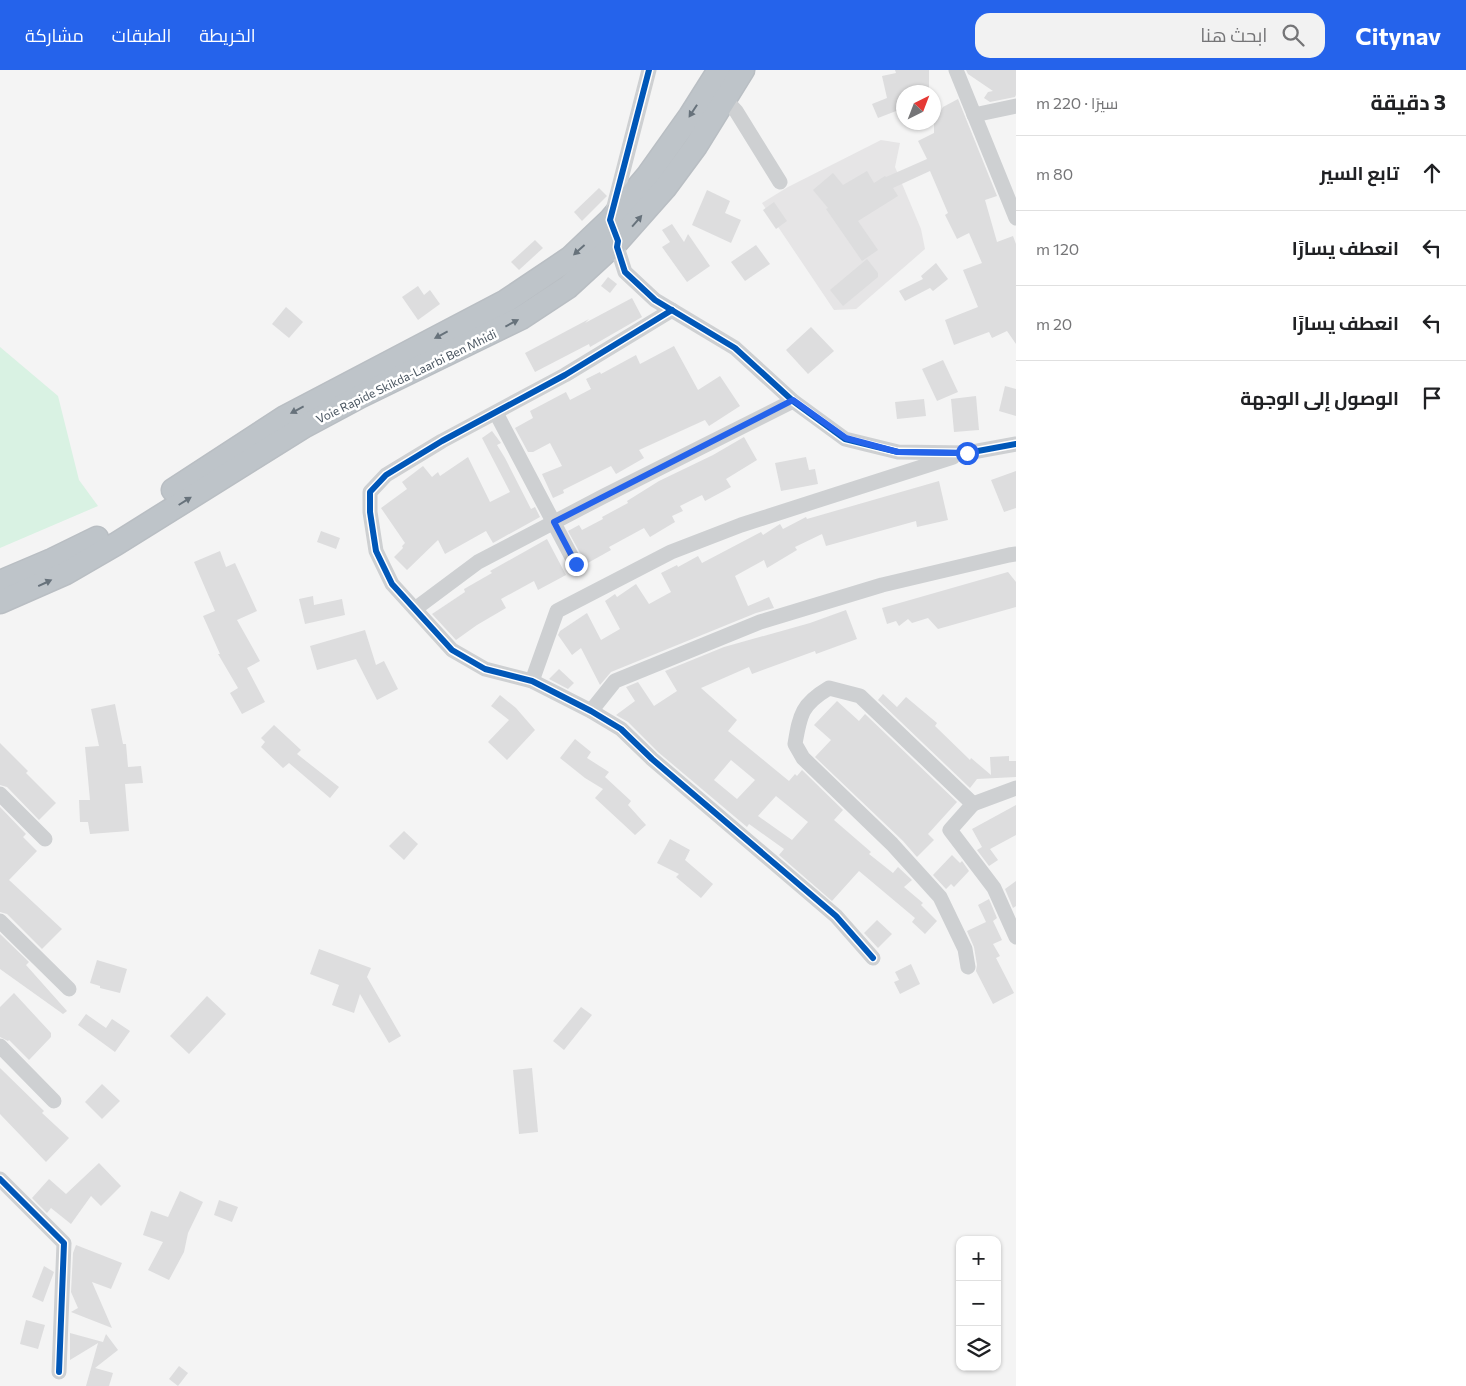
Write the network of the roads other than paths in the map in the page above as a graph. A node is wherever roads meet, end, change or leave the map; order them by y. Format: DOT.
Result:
graph roads {
  1 [pos="649,70"];
  2 [pos="719,70"];
  3 [pos="743,70"];
  4 [pos="956,70"];
  5 [pos="725,99"];
  6 [pos="1016,106"];
  7 [pos="974,115"];
  8 [pos="780,182"];
  9 [pos="1016,218"];
  10 [pos="610,220"];
  11 [pos="618,241"];
  12 [pos="672,310"];
  13 [pos="793,400"];
  14 [pos="496,412"];
  15 [pos="1016,444"];
  16 [pos="967,453"];
  17 [pos="554,522"];
  18 [pos="1016,554"];
  19 [pos="576,564"];
  20 [pos="0,582"];
  21 [pos="0,602"];
  22 [pos="415,609"];
  23 [pos="532,681"];
  24 [pos="591,711"];
  25 [pos="1016,788"];
  26 [pos="0,794"];
  27 [pos="973,804"];
  28 [pos="45,839"];
  29 [pos="0,921"];
  30 [pos="1016,937"];
  31 [pos="873,958"];
  32 [pos="968,967"];
  33 [pos="69,989"];
  34 [pos="0,1046"];
  35 [pos="54,1101"];
  36 [pos="0,1179"];
  37 [pos="58,1372"];
  1 -- 10 [label="street"];
  2 -- 10 [label="highway, Voie Rapide Skikda-Laarbi Ben Mhidi, one-way"];
  3 -- 5 [label="highway, Voie Rapide Skikda-Laarbi Ben Mhidi"];
  4 -- 7 [label="street"];
  5 -- 8 [label="street"];
  11 -- 5 [label="highway, Voie Rapide Skikda-Laarbi Ben Mhidi, one-way"];
  6 -- 7 [label="street"];
  7 -- 9 [label="street"];
  10 -- 11 [label="street"];
  10 -- 20 [label="highway, Voie Rapide Skikda-Laarbi Ben Mhidi, one-way"];
  11 -- 12 [label="street"];
  21 -- 11 [label="highway, Voie Rapide Skikda-Laarbi Ben Mhidi, one-way"];
  12 -- 13 [label="street"];
  12 -- 14 [label="street"];
  13 -- 16 [label="street"];
  13 -- 17 [label="street"];
  14 -- 17 [label="street"];
  14 -- 22 [label="street"];
  15 -- 16 [label="street"];
  16 -- 23 [label="street"];
  17 -- 19 [label="street"];
  17 -- 22 [label="street"];
  18 -- 24 [label="street"];
  22 -- 23 [label="street"];
  23 -- 24 [label="street"];
  24 -- 31 [label="street"];
  25 -- 27 [label="street"];
  26 -- 28 [label="street"];
  27 -- 30 [label="street"];
  27 -- 32 [label="street"];
  29 -- 33 [label="street"];
  34 -- 35 [label="street"];
  36 -- 37 [label="street"];
}
